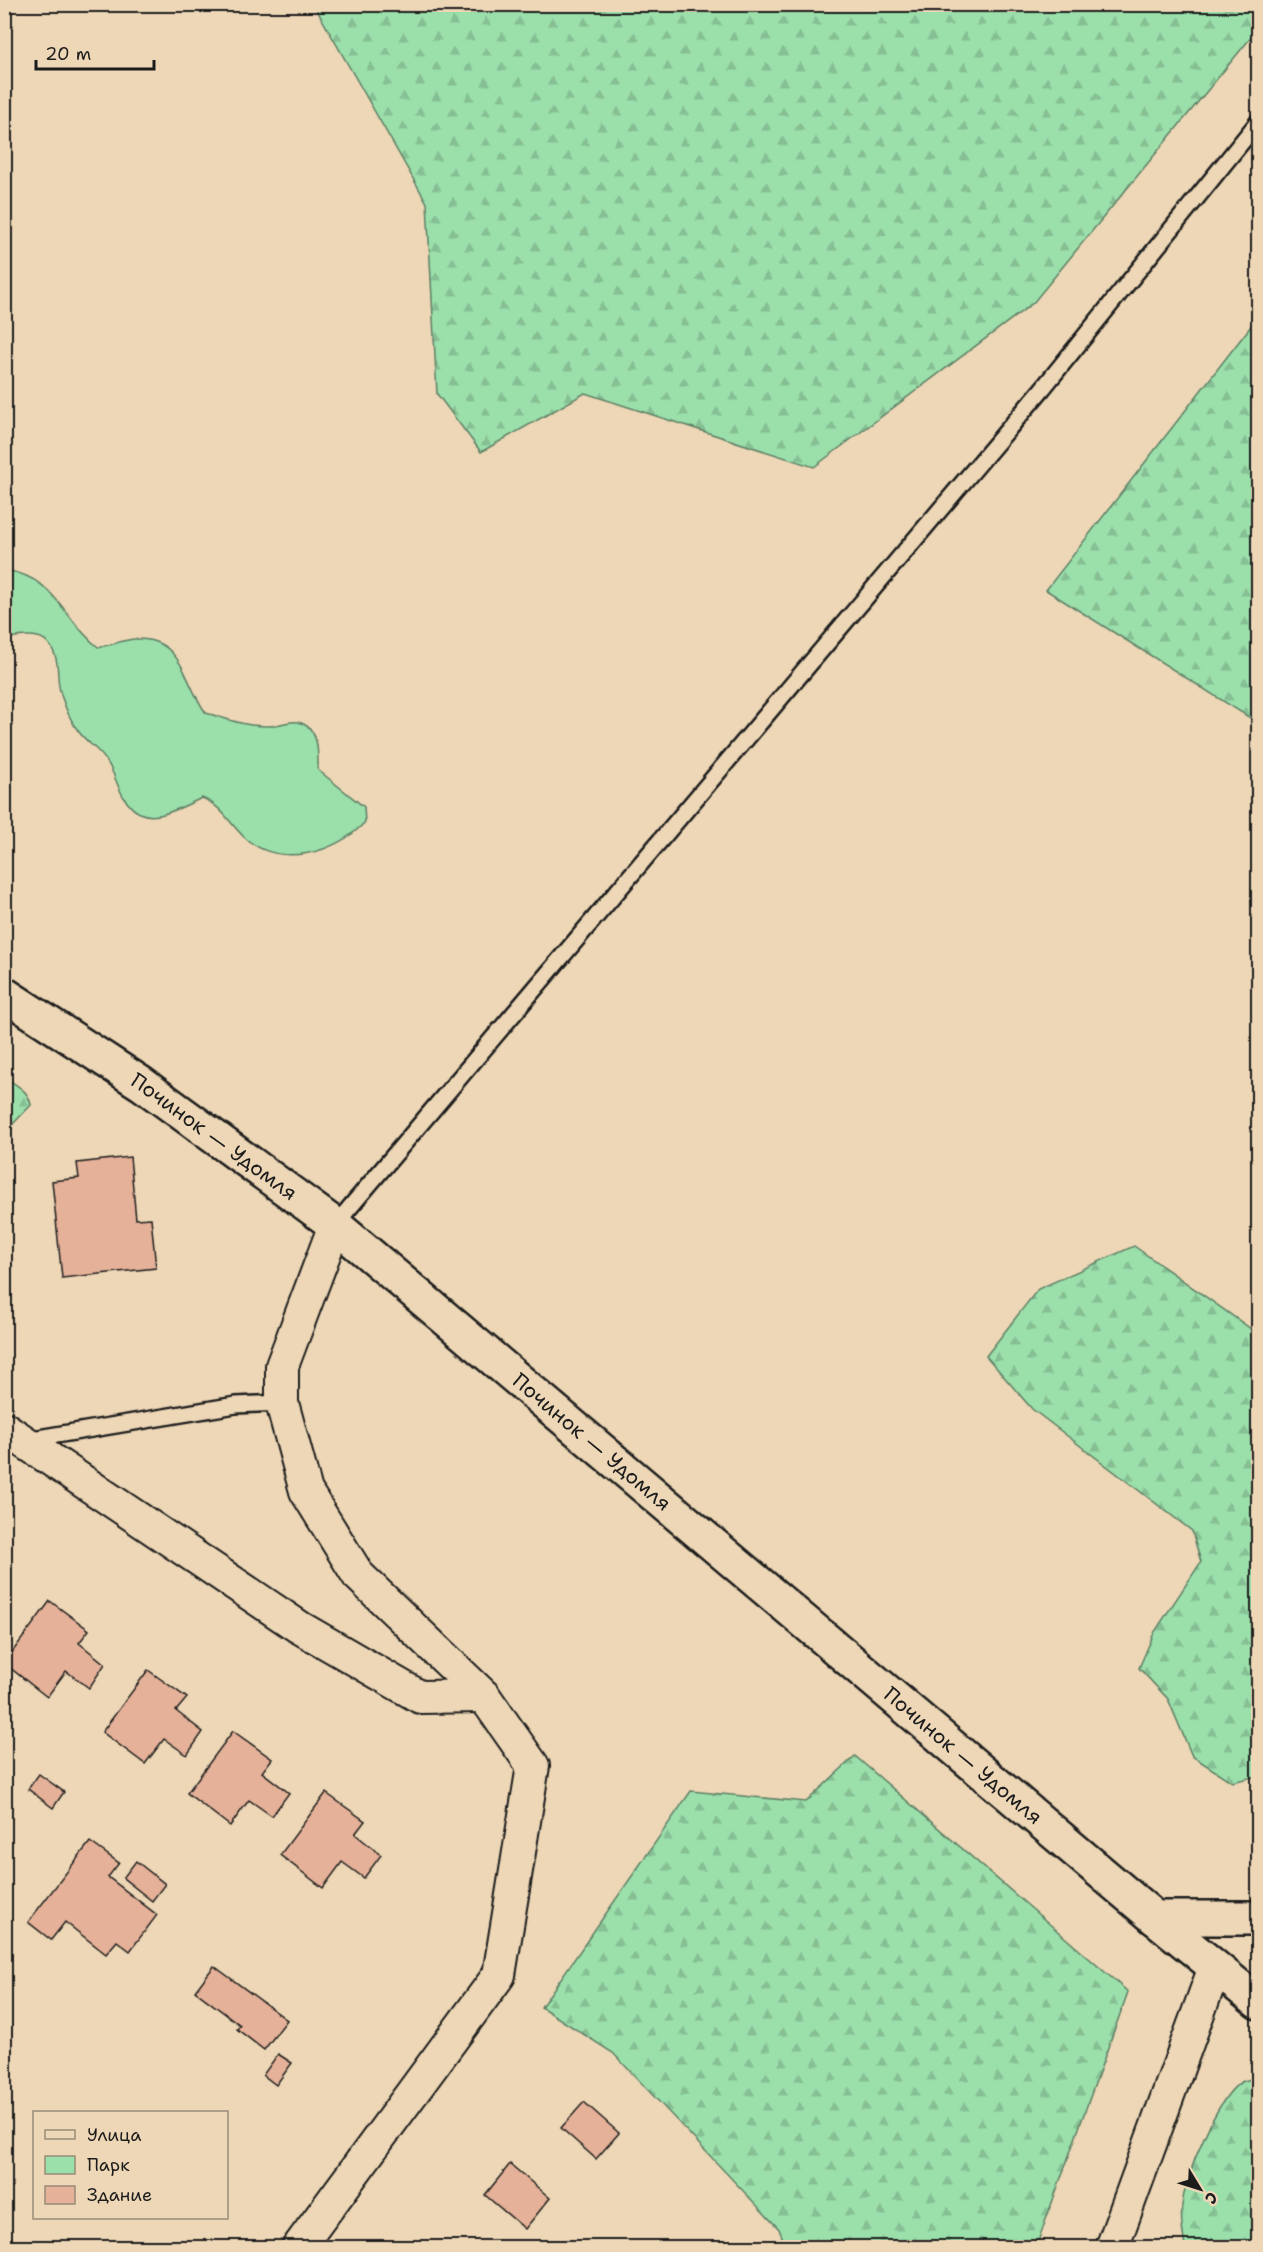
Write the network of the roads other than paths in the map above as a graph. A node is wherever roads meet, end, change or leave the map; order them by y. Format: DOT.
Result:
graph roads {
  1 [pos="1258,122"];
  2 [pos="4,994"];
  3 [pos="335,1225"];
  4 [pos="282,1403"];
  5 [pos="14,1435"];
  6 [pos="484,1696"];
  7 [pos="1155,1918"];
  8 [pos="1258,1918"];
  9 [pos="1215,1967"];
  10 [pos="1258,2002"];
  11 [pos="298,2247"];
  12 [pos="1112,2247"];
  1 -- 3 [label="lane"];
  2 -- 3 [label="main road, Починок — Удомля"];
  3 -- 4 [label="street"];
  3 -- 7 [label="main road, Починок — Удомля"];
  4 -- 5 [label="lane"];
  4 -- 6 [label="street"];
  5 -- 6 [label="street"];
  6 -- 11 [label="street"];
  7 -- 8 [label="main road"];
  7 -- 9 [label="main road, Починок — Удомля"];
  9 -- 10 [label="main road, Починок — Удомля"];
  9 -- 12 [label="street"];
}
